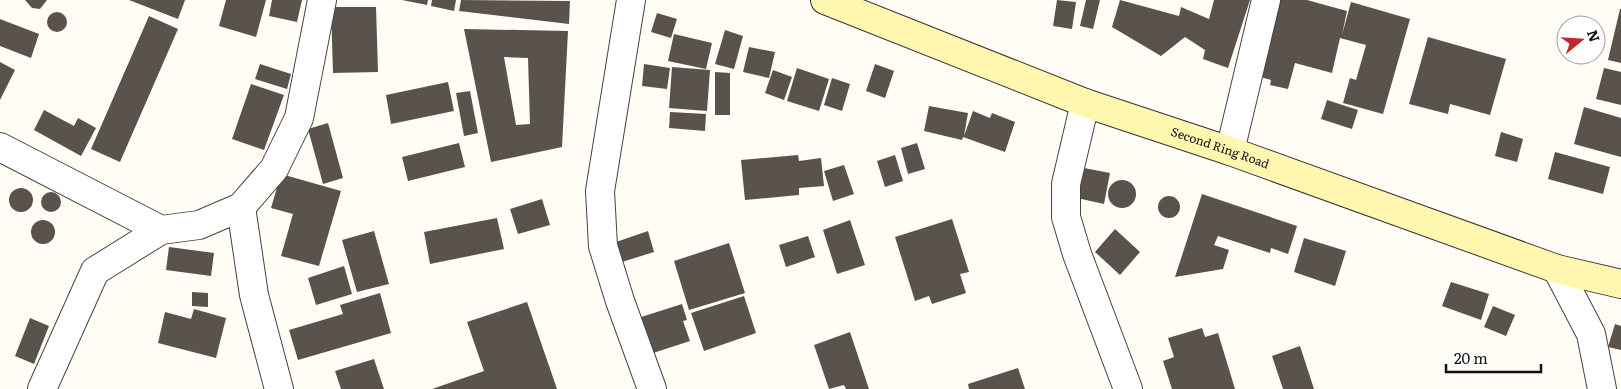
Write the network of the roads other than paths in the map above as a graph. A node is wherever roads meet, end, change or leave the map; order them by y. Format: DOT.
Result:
graph roads {
  1 [pos="322,0"];
  2 [pos="631,0"];
  3 [pos="825,0"];
  4 [pos="1266,0"];
  5 [pos="864,8"];
  6 [pos="1085,104"];
  7 [pos="0,146"];
  8 [pos="1230,152"];
  9 [pos="241,207"];
  10 [pos="161,230"];
  11 [pos="1557,269"];
  12 [pos="1621,284"];
  13 [pos="42,389"];
  14 [pos="279,389"];
  15 [pos="652,389"];
  16 [pos="1128,389"];
  17 [pos="1602,389"];
  1 -- 9 [label="street"];
  2 -- 15 [label="street"];
  3 -- 5 [label="main road, Second Ring Road"];
  4 -- 8 [label="street"];
  5 -- 6 [label="main road, Second Ring Road"];
  6 -- 8 [label="main road, Second Ring Road"];
  6 -- 16 [label="street"];
  7 -- 10 [label="street"];
  8 -- 11 [label="main road, Second Ring Road"];
  9 -- 10 [label="street"];
  9 -- 14 [label="street"];
  10 -- 13 [label="street"];
  11 -- 12 [label="main road, Second Ring Road"];
  11 -- 17 [label="street"];
}
